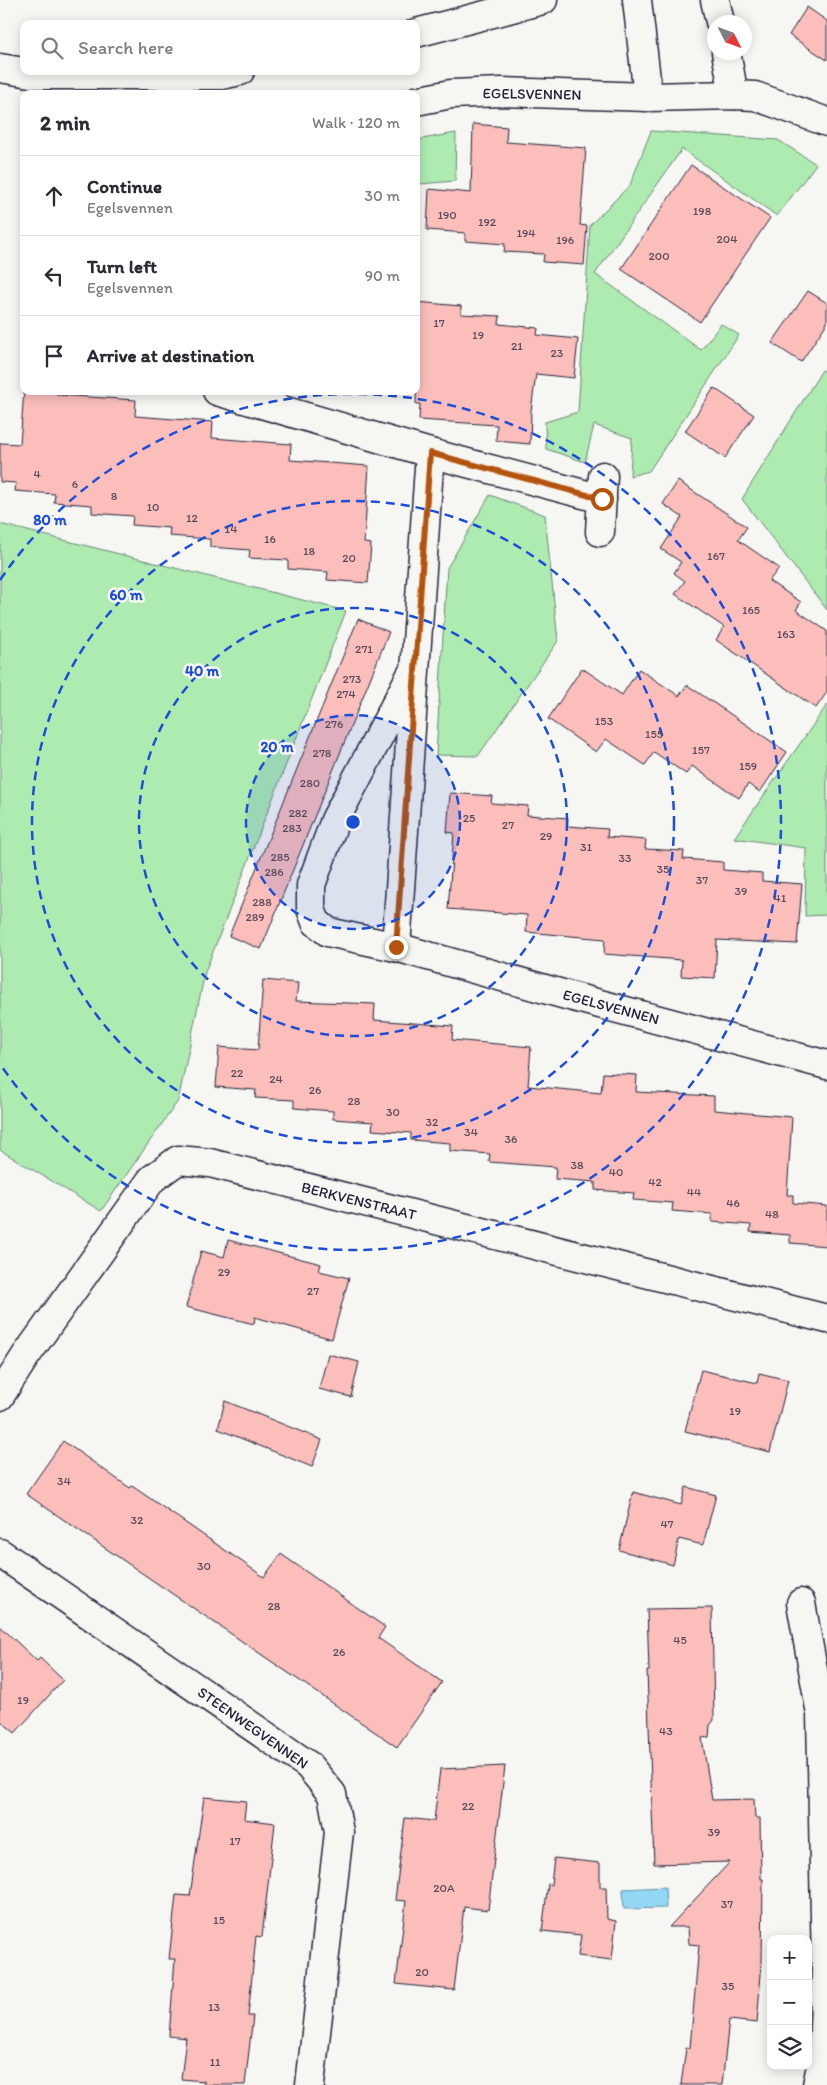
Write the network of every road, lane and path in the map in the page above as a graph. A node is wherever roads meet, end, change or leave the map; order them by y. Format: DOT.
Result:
graph roads {
  1 [pos="543,0"];
  2 [pos="637,0"];
  3 [pos="715,0"];
  4 [pos="718,15"];
  5 [pos="420,32"];
  6 [pos="727,60"];
  7 [pos="0,68"];
  8 [pos="20,71"];
  9 [pos="42,75"];
  10 [pos="221,75"];
  11 [pos="734,95"];
  12 [pos="648,97"];
  13 [pos="420,100"];
  14 [pos="827,122"];
  15 [pos="231,395"];
  16 [pos="430,453"];
  17 [pos="600,532"];
  18 [pos="416,665"];
  19 [pos="396,947"];
  20 [pos="827,1064"];
  21 [pos="827,1319"];
  22 [pos="0,1396"];
  23 [pos="0,1553"];
  24 [pos="801,1603"];
  25 [pos="310,2085"];
  26 [pos="817,2085"];
  1 -- 5 [label="street"];
  2 -- 12 [label="street"];
  3 -- 4 [label="street"];
  6 -- 11 [label="street"];
  7 -- 8 [label="street"];
  9 -- 10 [label="street"];
  11 -- 12 [label="street, EGELSVENNEN"];
  11 -- 14 [label="street, EGELSVENNEN"];
  12 -- 13 [label="street, EGELSVENNEN"];
  15 -- 16 [label="street"];
  16 -- 17 [label="street"];
  16 -- 18 [label="street, EGELSVENNEN"];
  18 -- 19 [label="street, EGELSVENNEN"];
  18 -- 19 [label="street, EGELSVENNEN"];
  19 -- 20 [label="street, EGELSVENNEN"];
  21 -- 22 [label="street, BERKVENSTRAAT"];
  23 -- 25 [label="street, STEENWEGVENNEN"];
  24 -- 26 [label="street"];
}
